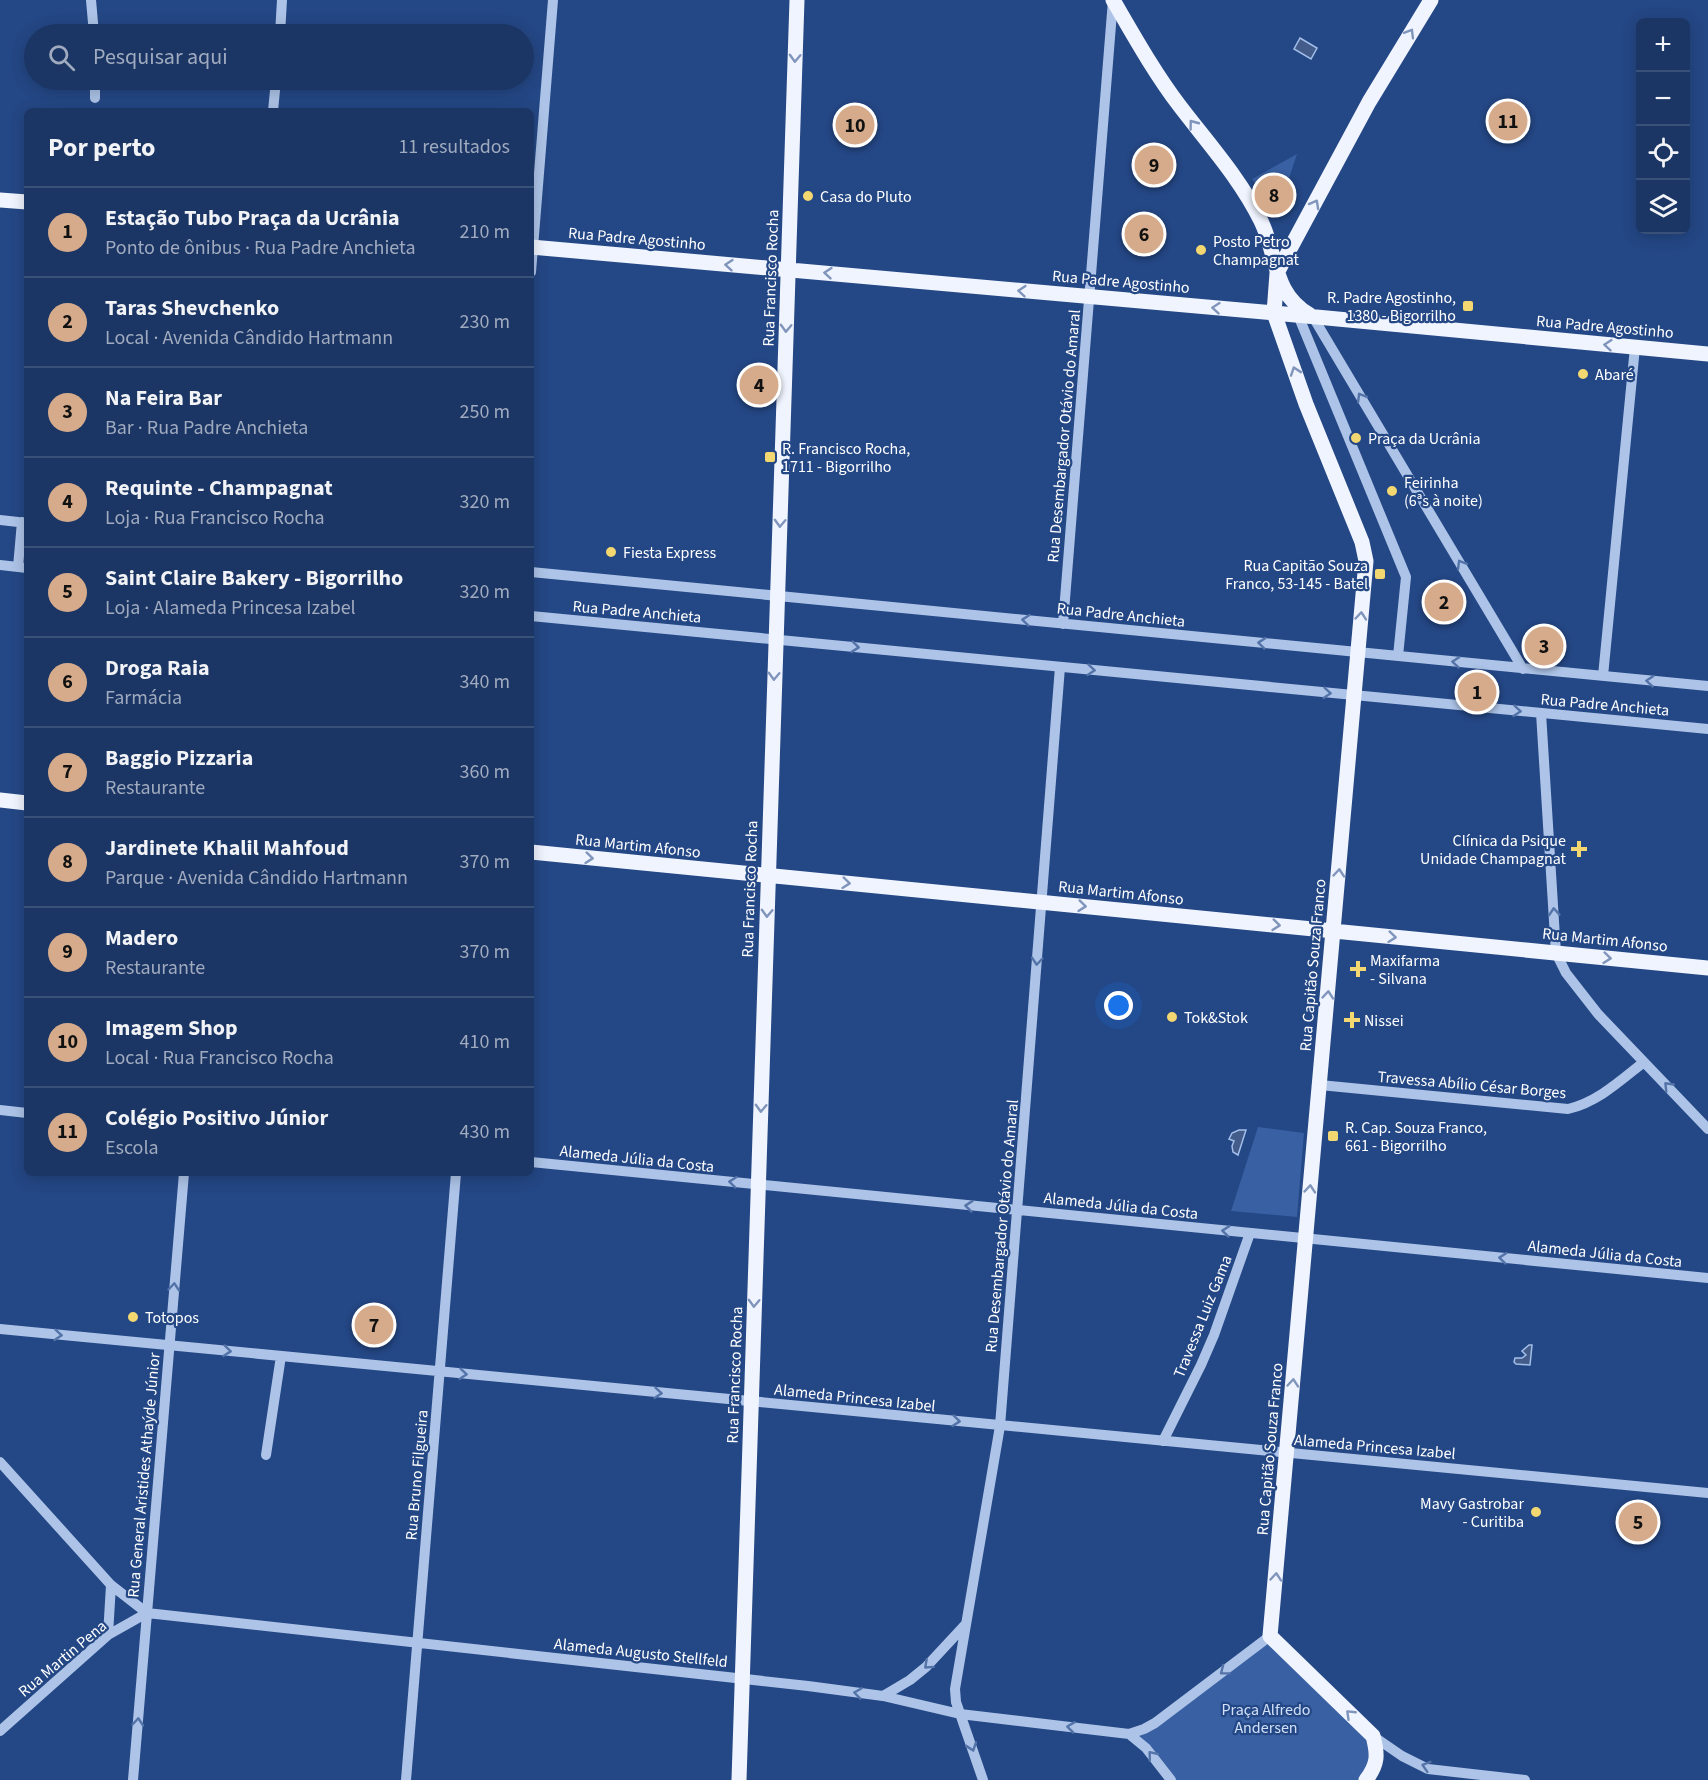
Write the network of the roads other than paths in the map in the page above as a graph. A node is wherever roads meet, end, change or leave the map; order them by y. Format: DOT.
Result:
graph roads {
  1 [pos="91,0"];
  2 [pos="282,0"];
  3 [pos="553,0"];
  4 [pos="797,0"];
  5 [pos="1113,0"];
  6 [pos="1431,0"];
  7 [pos="93,24"];
  8 [pos="281,24"];
  9 [pos="95,90"];
  10 [pos="275,90"];
  11 [pos="95,98"];
  12 [pos="273,108"];
  13 [pos="0,200"];
  14 [pos="24,202"];
  15 [pos="534,223"];
  16 [pos="534,247"];
  17 [pos="788,270"];
  18 [pos="1277,273"];
  19 [pos="1089,297"];
  20 [pos="1274,313"];
  21 [pos="1306,316"];
  22 [pos="1635,347"];
  23 [pos="1708,354"];
  24 [pos="0,520"];
  25 [pos="24,522"];
  26 [pos="24,537"];
  27 [pos="0,565"];
  28 [pos="22,567"];
  29 [pos="534,572"];
  30 [pos="777,596"];
  31 [pos="534,616"];
  32 [pos="1063,624"];
  33 [pos="776,640"];
  34 [pos="1358,653"];
  35 [pos="1398,656"];
  36 [pos="1060,667"];
  37 [pos="1523,669"];
  38 [pos="1604,676"];
  39 [pos="1708,686"];
  40 [pos="1354,695"];
  41 [pos="1541,713"];
  42 [pos="1708,729"];
  43 [pos="0,800"];
  44 [pos="24,803"];
  45 [pos="534,852"];
  46 [pos="768,875"];
  47 [pos="1041,902"];
  48 [pos="1333,931"];
  49 [pos="1556,953"];
  50 [pos="1708,968"];
  51 [pos="1644,1062"];
  52 [pos="1320,1085"];
  53 [pos="0,1110"];
  54 [pos="24,1113"];
  55 [pos="1708,1129"];
  56 [pos="534,1162"];
  57 [pos="184,1176"];
  58 [pos="456,1176"];
  59 [pos="758,1185"];
  60 [pos="1017,1210"];
  61 [pos="1250,1233"];
  62 [pos="1306,1238"];
  63 [pos="1708,1278"];
  64 [pos="0,1329"];
  65 [pos="169,1346"];
  66 [pos="281,1356"];
  67 [pos="440,1372"];
  68 [pos="751,1402"];
  69 [pos="1000,1425"];
  70 [pos="1163,1441"];
  71 [pos="1287,1453"];
  72 [pos="266,1455"];
  73 [pos="0,1462"];
  74 [pos="1708,1493"];
  75 [pos="111,1585"];
  76 [pos="147,1613"];
  77 [pos="965,1624"];
  78 [pos="108,1635"];
  79 [pos="1270,1636"];
  80 [pos="417,1643"];
  81 [pos="743,1678"];
  82 [pos="883,1696"];
  83 [pos="960,1714"];
  84 [pos="0,1731"];
  85 [pos="1129,1734"];
  86 [pos="1373,1736"];
  87 [pos="133,1780"];
  88 [pos="406,1780"];
  89 [pos="739,1780"];
  90 [pos="983,1780"];
  91 [pos="1172,1780"];
  92 [pos="1366,1780"];
  93 [pos="1525,1780"];
  1 -- 7 [label="street"];
  2 -- 8 [label="street"];
  3 -- 15 [label="street"];
  4 -- 17 [label="main road, Rua Francisco Rocha, one-way"];
  18 -- 5 [label="main road, one-way"];
  5 -- 19 [label="street, Rua Desembargador Otávio do Amaral"];
  18 -- 6 [label="main road, one-way"];
  9 -- 11 [label="street"];
  10 -- 12 [label="street"];
  13 -- 14 [label="main road"];
  17 -- 16 [label="main road, Rua Padre Agostinho, one-way"];
  19 -- 17 [label="main road, Rua Padre Agostinho, one-way"];
  17 -- 30 [label="main road, Rua Francisco Rocha, one-way"];
  18 -- 20 [label="main road"];
  18 -- 21 [label="main road"];
  20 -- 19 [label="main road, Rua Padre Agostinho, one-way"];
  19 -- 32 [label="street, Rua Desembargador Otávio do Amaral"];
  20 -- 21 [label="main road, Rua Padre Agostinho"];
  34 -- 20 [label="main road, Rua Capitão Souza Franco, one-way"];
  22 -- 21 [label="main road, Rua Padre Agostinho, one-way"];
  21 -- 35 [label="street"];
  37 -- 21 [label="street, one-way"];
  22 -- 23 [label="main road, Rua Padre Agostinho"];
  22 -- 38 [label="street"];
  24 -- 25 [label="street"];
  26 -- 28 [label="street"];
  27 -- 28 [label="street"];
  29 -- 30 [label="street, Rua Padre Anchieta"];
  32 -- 30 [label="street, Rua Padre Anchieta, one-way"];
  30 -- 33 [label="main road, Rua Francisco Rocha"];
  31 -- 33 [label="street, Rua Padre Anchieta"];
  34 -- 32 [label="street, Rua Padre Anchieta, one-way"];
  33 -- 36 [label="street, Rua Padre Anchieta, one-way"];
  33 -- 46 [label="main road, Rua Francisco Rocha, one-way"];
  34 -- 35 [label="street, Rua Padre Anchieta"];
  34 -- 40 [label="main road, Rua Capitão Souza Franco"];
  37 -- 35 [label="street, Rua Padre Anchieta, one-way"];
  36 -- 40 [label="street, Rua Padre Anchieta, one-way"];
  36 -- 47 [label="street, Rua Desembargador Otávio do Amaral"];
  37 -- 38 [label="street, Rua Padre Anchieta"];
  39 -- 38 [label="street, Rua Padre Anchieta, one-way"];
  40 -- 41 [label="street, Rua Padre Anchieta, one-way"];
  48 -- 40 [label="main road, Rua Capitão Souza Franco, one-way"];
  41 -- 42 [label="street, Rua Padre Anchieta"];
  49 -- 41 [label="street, one-way"];
  43 -- 44 [label="main road"];
  45 -- 46 [label="main road, Rua Martim Afonso, one-way"];
  46 -- 47 [label="main road, Rua Martim Afonso, one-way"];
  46 -- 59 [label="main road, Rua Francisco Rocha, one-way"];
  47 -- 48 [label="main road, Rua Martim Afonso, one-way"];
  47 -- 60 [label="street, Rua Desembargador Otávio do Amaral, one-way"];
  48 -- 49 [label="main road, Rua Martim Afonso, one-way"];
  52 -- 48 [label="main road, Rua Capitão Souza Franco, one-way"];
  49 -- 50 [label="main road, Rua Martim Afonso, one-way"];
  49 -- 51 [label="street"];
  51 -- 52 [label="street, Travessa Abílio César Borges"];
  55 -- 51 [label="street, one-way"];
  62 -- 52 [label="main road, Rua Capitão Souza Franco, one-way"];
  53 -- 54 [label="street"];
  59 -- 56 [label="street, Alameda Júlia da Costa, one-way"];
  65 -- 57 [label="street, Rua General Aristides Athaýde Júnior, one-way"];
  58 -- 67 [label="street, Rua Bruno Filgueira"];
  60 -- 59 [label="street, Alameda Júlia da Costa, one-way"];
  59 -- 68 [label="main road, Rua Francisco Rocha, one-way"];
  61 -- 60 [label="street, Alameda Júlia da Costa, one-way"];
  60 -- 69 [label="street, Rua Desembargador Otávio do Amaral"];
  61 -- 62 [label="street, Alameda Júlia da Costa"];
  61 -- 70 [label="street, Travessa Luiz Gama"];
  63 -- 62 [label="street, Alameda Júlia da Costa, one-way"];
  71 -- 62 [label="main road, Rua Capitão Souza Franco, one-way"];
  64 -- 65 [label="street, Alameda Princesa Izabel, one-way"];
  65 -- 66 [label="street, Alameda Princesa Izabel, one-way"];
  65 -- 76 [label="street, Rua General Aristides Athaýde Júnior"];
  66 -- 67 [label="street, Alameda Princesa Izabel"];
  66 -- 72 [label="street"];
  67 -- 68 [label="street, Alameda Princesa Izabel, one-way"];
  67 -- 80 [label="street, Rua Bruno Filgueira"];
  68 -- 69 [label="street, Alameda Princesa Izabel, one-way"];
  68 -- 81 [label="main road, Rua Francisco Rocha"];
  69 -- 70 [label="street, Alameda Princesa Izabel"];
  69 -- 77 [label="street, Rua Desembargador Otávio do Amaral"];
  70 -- 71 [label="street, Alameda Princesa Izabel"];
  71 -- 74 [label="street, Alameda Princesa Izabel"];
  79 -- 71 [label="main road, Rua Capitão Souza Franco, one-way"];
  73 -- 75 [label="street"];
  75 -- 76 [label="street"];
  75 -- 78 [label="street"];
  76 -- 78 [label="street, Rua Martin Pena"];
  76 -- 80 [label="street, Alameda Augusto Stellfeld"];
  87 -- 76 [label="street, Rua General Aristides Athaýde Júnior, one-way"];
  77 -- 82 [label="street, one-way"];
  77 -- 83 [label="street, Rua Desembargador Otávio do Amaral"];
  78 -- 84 [label="street, Rua Martin Pena"];
  79 -- 85 [label="street, one-way"];
  86 -- 79 [label="main road, one-way"];
  80 -- 81 [label="street, Alameda Augusto Stellfeld"];
  80 -- 88 [label="street, Rua Bruno Filgueira"];
  82 -- 81 [label="street, Alameda Augusto Stellfeld, one-way"];
  81 -- 89 [label="main road, Rua Francisco Rocha"];
  82 -- 83 [label="street, Alameda Augusto Stellfeld"];
  85 -- 83 [label="street, Alameda Augusto Stellfeld, one-way"];
  83 -- 90 [label="street, Rua Desembargador Otávio do Amaral, one-way"];
  91 -- 85 [label="street, one-way"];
  86 -- 92 [label="main road"];
  93 -- 86 [label="street, one-way"];
}
